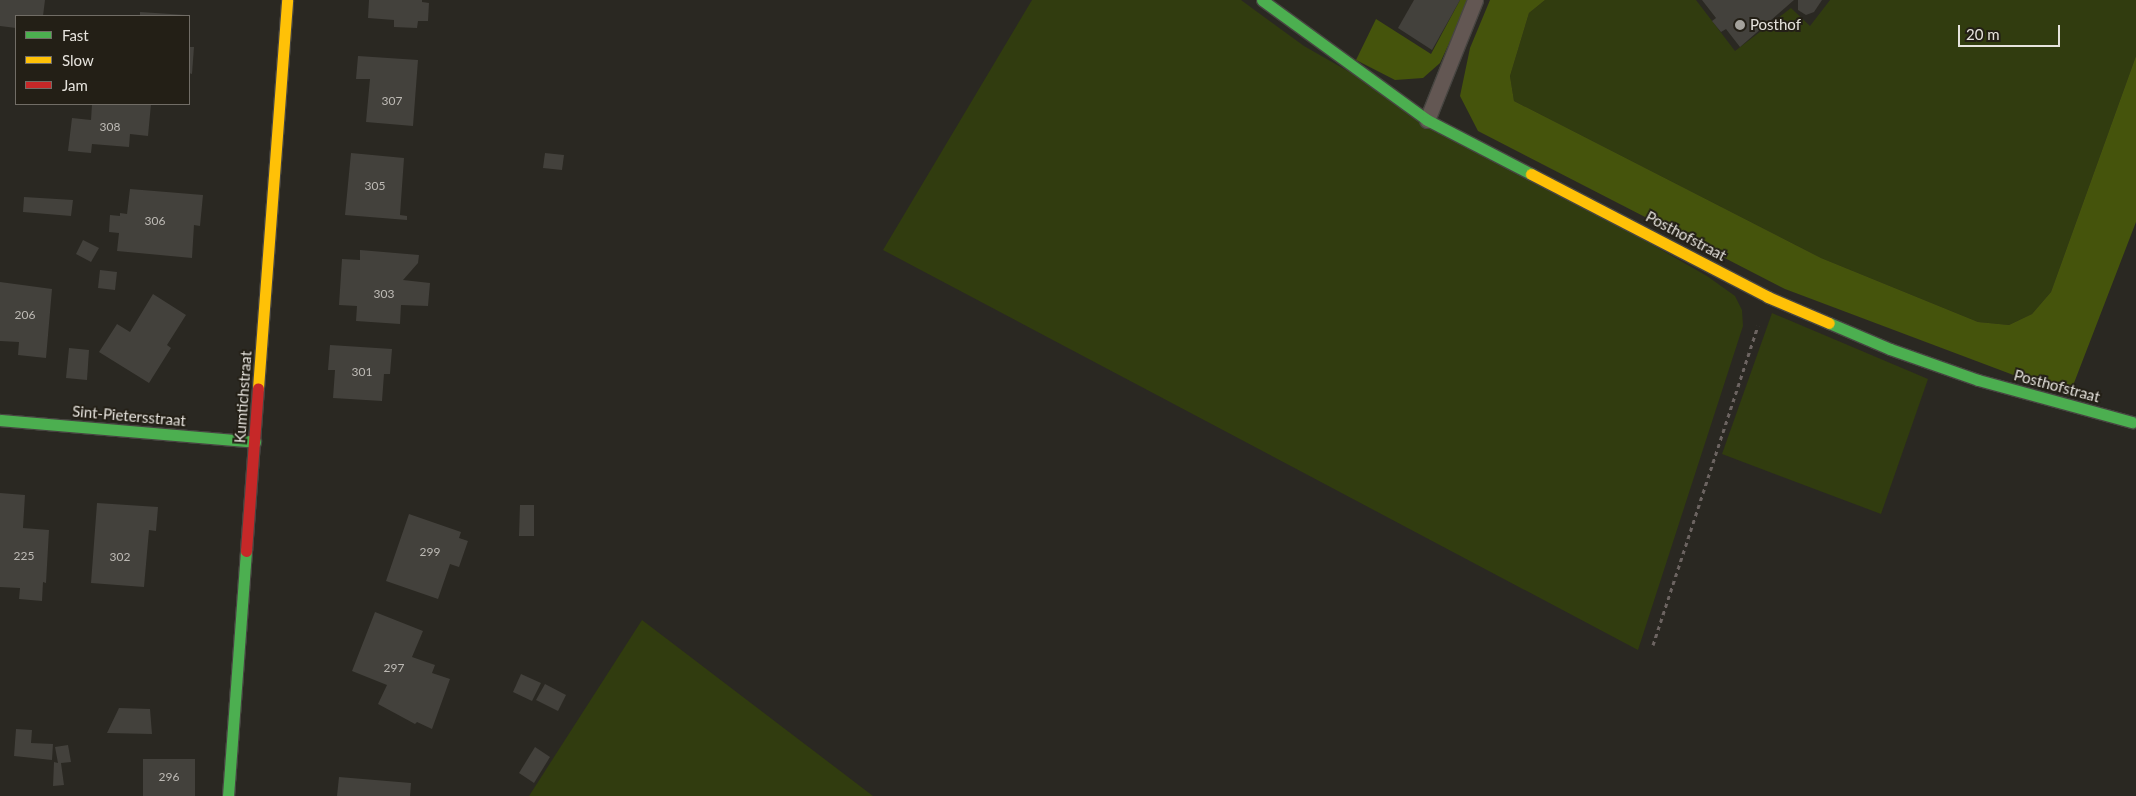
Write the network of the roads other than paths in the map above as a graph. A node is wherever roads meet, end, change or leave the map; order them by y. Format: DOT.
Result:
graph roads {
  1 [pos="287,0"];
  2 [pos="1262,0"];
  3 [pos="1476,0"];
  4 [pos="1427,120"];
  5 [pos="0,420"];
  6 [pos="2132,422"];
  7 [pos="255,442"];
  8 [pos="228,796"];
  1 -- 7 [label="street, Kumtichstraat"];
  2 -- 4 [label="street, Posthofstraat"];
  3 -- 4 [label="lane"];
  4 -- 6 [label="street, Posthofstraat"];
  5 -- 7 [label="street, Sint-Pietersstraat"];
  7 -- 8 [label="street, Kumtichstraat"];
}
